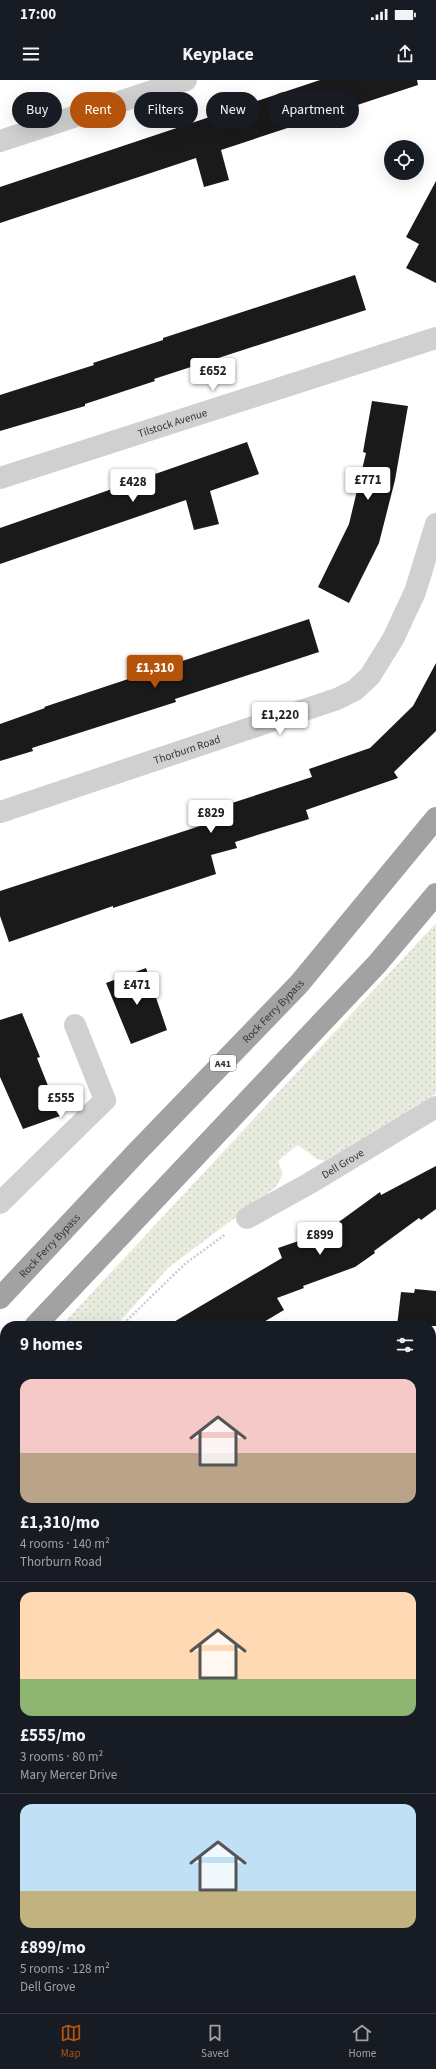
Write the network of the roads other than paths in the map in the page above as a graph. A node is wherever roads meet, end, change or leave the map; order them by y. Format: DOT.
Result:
graph roads {
  1 [pos="186,80"];
  2 [pos="0,141"];
  3 [pos="436,338"];
  4 [pos="0,478"];
  5 [pos="436,524"];
  6 [pos="0,812"];
  7 [pos="436,818"];
  8 [pos="436,894"];
  9 [pos="74,1025"];
  10 [pos="436,1107"];
  11 [pos="0,1203"];
  12 [pos="247,1218"];
  13 [pos="0,1298"];
  14 [pos="40,1321"];
  1 -- 2 [label="street"];
  3 -- 4 [label="street, Tilstock Avenue"];
  5 -- 6 [label="street, Thorburn Road"];
  7 -- 13 [label="highway, Rock Ferry Bypass / A41"];
  8 -- 14 [label="highway"];
  9 -- 11 [label="street"];
  10 -- 12 [label="street, Dell Grove"];
}
